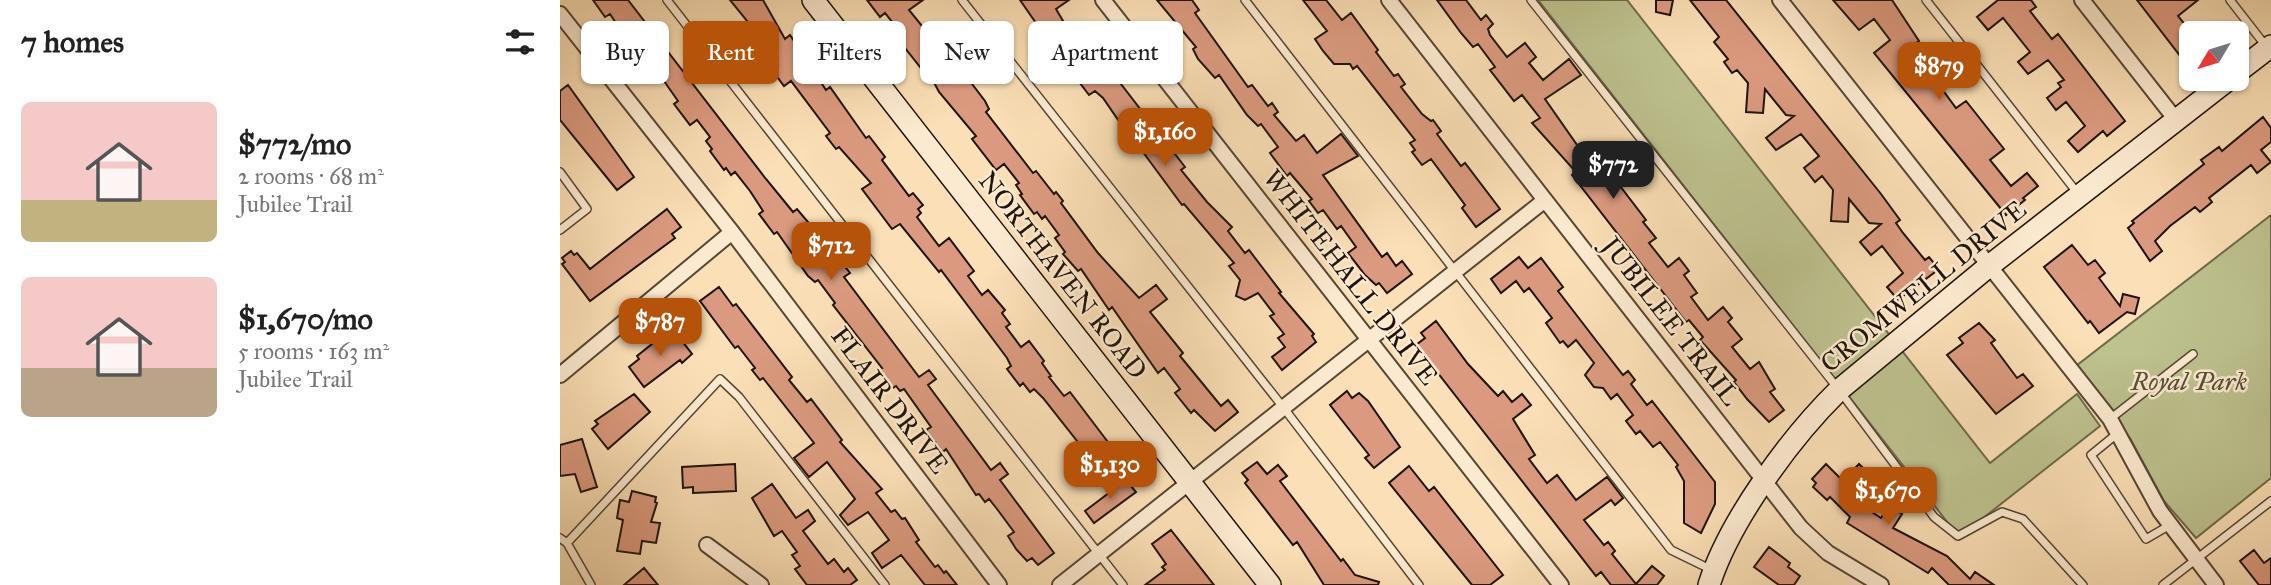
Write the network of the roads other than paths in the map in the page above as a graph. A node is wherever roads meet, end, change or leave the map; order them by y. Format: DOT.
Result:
graph roads {
  1 [pos="667,0"];
  2 [pos="813,0"];
  3 [pos="962,0"];
  4 [pos="1103,0"];
  5 [pos="1245,0"];
  6 [pos="1389,0"];
  7 [pos="1531,0"];
  8 [pos="1780,0"];
  9 [pos="1926,0"];
  10 [pos="2082,0"];
  11 [pos="2230,0"];
  12 [pos="560,14"];
  13 [pos="2269,47"];
  14 [pos="2249,63"];
  15 [pos="2213,91"];
  16 [pos="2176,120"];
  17 [pos="560,172"];
  18 [pos="2079,195"];
  19 [pos="1545,200"];
  20 [pos="560,230"];
  21 [pos="732,232"];
  22 [pos="1989,266"];
  23 [pos="1457,270"];
  24 [pos="1369,341"];
  25 [pos="2193,354"];
  26 [pos="560,375"];
  27 [pos="1839,390"];
  28 [pos="1283,407"];
  29 [pos="2110,419"];
  30 [pos="2118,433"];
  31 [pos="1189,481"];
  32 [pos="1764,481"];
  33 [pos="2271,501"];
  34 [pos="2171,525"];
  35 [pos="564,541"];
  36 [pos="707,545"];
  37 [pos="1099,553"];
  38 [pos="2196,559"];
  39 [pos="1711,578"];
  40 [pos="591,585"];
  41 [pos="761,585"];
  42 [pos="885,585"];
  43 [pos="999,585"];
  44 [pos="1060,585"];
  45 [pos="1123,585"];
  46 [pos="1270,585"];
  47 [pos="1419,585"];
  48 [pos="1561,585"];
  49 [pos="1881,585"];
  50 [pos="2083,585"];
  51 [pos="2163,585"];
  52 [pos="2216,585"];
  1 -- 37 [label="lane"];
  2 -- 31 [label="street, NORTHAVEN ROAD"];
  3 -- 28 [label="lane"];
  4 -- 24 [label="street, WHITEHALL DRIVE"];
  5 -- 23 [label="lane"];
  6 -- 19 [label="street, JUBILEE TRAIL"];
  7 -- 27 [label="lane"];
  8 -- 22 [label="street"];
  9 -- 18 [label="lane"];
  10 -- 16 [label="street"];
  11 -- 13 [label="lane"];
  12 -- 21 [label="street, FLAIR DRIVE"];
  13 -- 14 [label="street"];
  15 -- 16 [label="street, CROMWELL DRIVE"];
  16 -- 18 [label="street, CROMWELL DRIVE"];
  17 -- 20 [label="lane"];
  18 -- 22 [label="street, CROMWELL DRIVE"];
  19 -- 23 [label="street"];
  19 -- 32 [label="street, JUBILEE TRAIL"];
  21 -- 26 [label="street"];
  21 -- 43 [label="street, FLAIR DRIVE"];
  22 -- 27 [label="street, CROMWELL DRIVE"];
  22 -- 29 [label="street"];
  23 -- 24 [label="street"];
  23 -- 39 [label="lane"];
  24 -- 28 [label="street"];
  24 -- 48 [label="street, WHITEHALL DRIVE"];
  25 -- 29 [label="lane"];
  27 -- 32 [label="street, CROMWELL DRIVE"];
  27 -- 50 [label="lane"];
  28 -- 31 [label="street"];
  28 -- 47 [label="lane"];
  29 -- 30 [label="street"];
  30 -- 34 [label="street"];
  30 -- 34 [label="lane"];
  31 -- 37 [label="street"];
  31 -- 46 [label="street, NORTHAVEN ROAD"];
  32 -- 39 [label="street, CROMWELL DRIVE"];
  32 -- 49 [label="street, JUBILEE TRAIL"];
  33 -- 38 [label="lane"];
  34 -- 38 [label="street"];
  35 -- 40 [label="lane"];
  35 -- 42 [label="lane"];
  36 -- 41 [label="street"];
  37 -- 44 [label="street"];
  37 -- 45 [label="lane"];
  38 -- 51 [label="lane"];
  38 -- 52 [label="street"];
}
